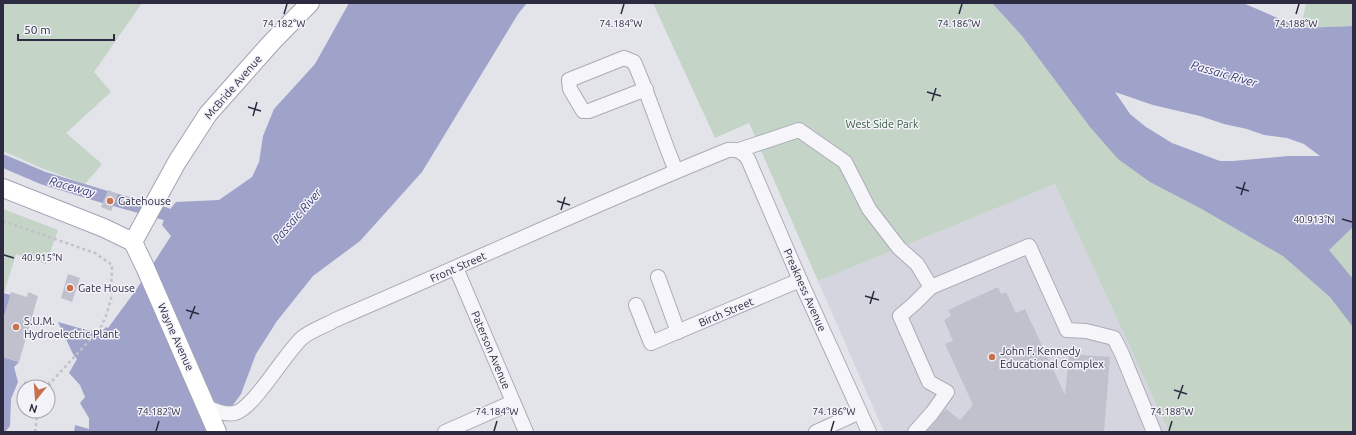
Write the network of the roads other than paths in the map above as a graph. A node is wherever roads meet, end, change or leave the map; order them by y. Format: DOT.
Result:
graph roads {
  1 [pos="308,4"];
  2 [pos="646,89"];
  3 [pos="739,150"];
  4 [pos="676,171"];
  5 [pos="3,188"];
  6 [pos="133,242"];
  7 [pos="456,268"];
  8 [pos="658,277"];
  9 [pos="800,280"];
  10 [pos="931,287"];
  11 [pos="636,305"];
  12 [pos="678,332"];
  13 [pos="513,402"];
  14 [pos="206,406"];
  15 [pos="860,412"];
  16 [pos="217,432"];
  17 [pos="445,432"];
  18 [pos="526,432"];
  19 [pos="816,432"];
  20 [pos="869,432"];
  21 [pos="915,432"];
  22 [pos="1154,432"];
  1 -- 6 [label="main road, McBride Avenue"];
  2 -- 2 [label="street"];
  2 -- 4 [label="street"];
  3 -- 4 [label="street, Front Street"];
  3 -- 9 [label="street, Preakness Avenue"];
  3 -- 10 [label="street, Front Street"];
  4 -- 7 [label="street, Front Street"];
  5 -- 6 [label="main road"];
  6 -- 14 [label="main road, Wayne Avenue"];
  7 -- 13 [label="street, Paterson Avenue"];
  7 -- 14 [label="street, Front Street"];
  8 -- 12 [label="street"];
  9 -- 12 [label="street, Birch Street"];
  9 -- 15 [label="street, Preakness Avenue"];
  10 -- 21 [label="street"];
  10 -- 22 [label="street"];
  11 -- 12 [label="street, Birch Street"];
  13 -- 17 [label="street"];
  13 -- 18 [label="street, Paterson Avenue"];
  14 -- 16 [label="main road, Wayne Avenue"];
  15 -- 19 [label="street"];
  15 -- 20 [label="street, Preakness Avenue"];
}
